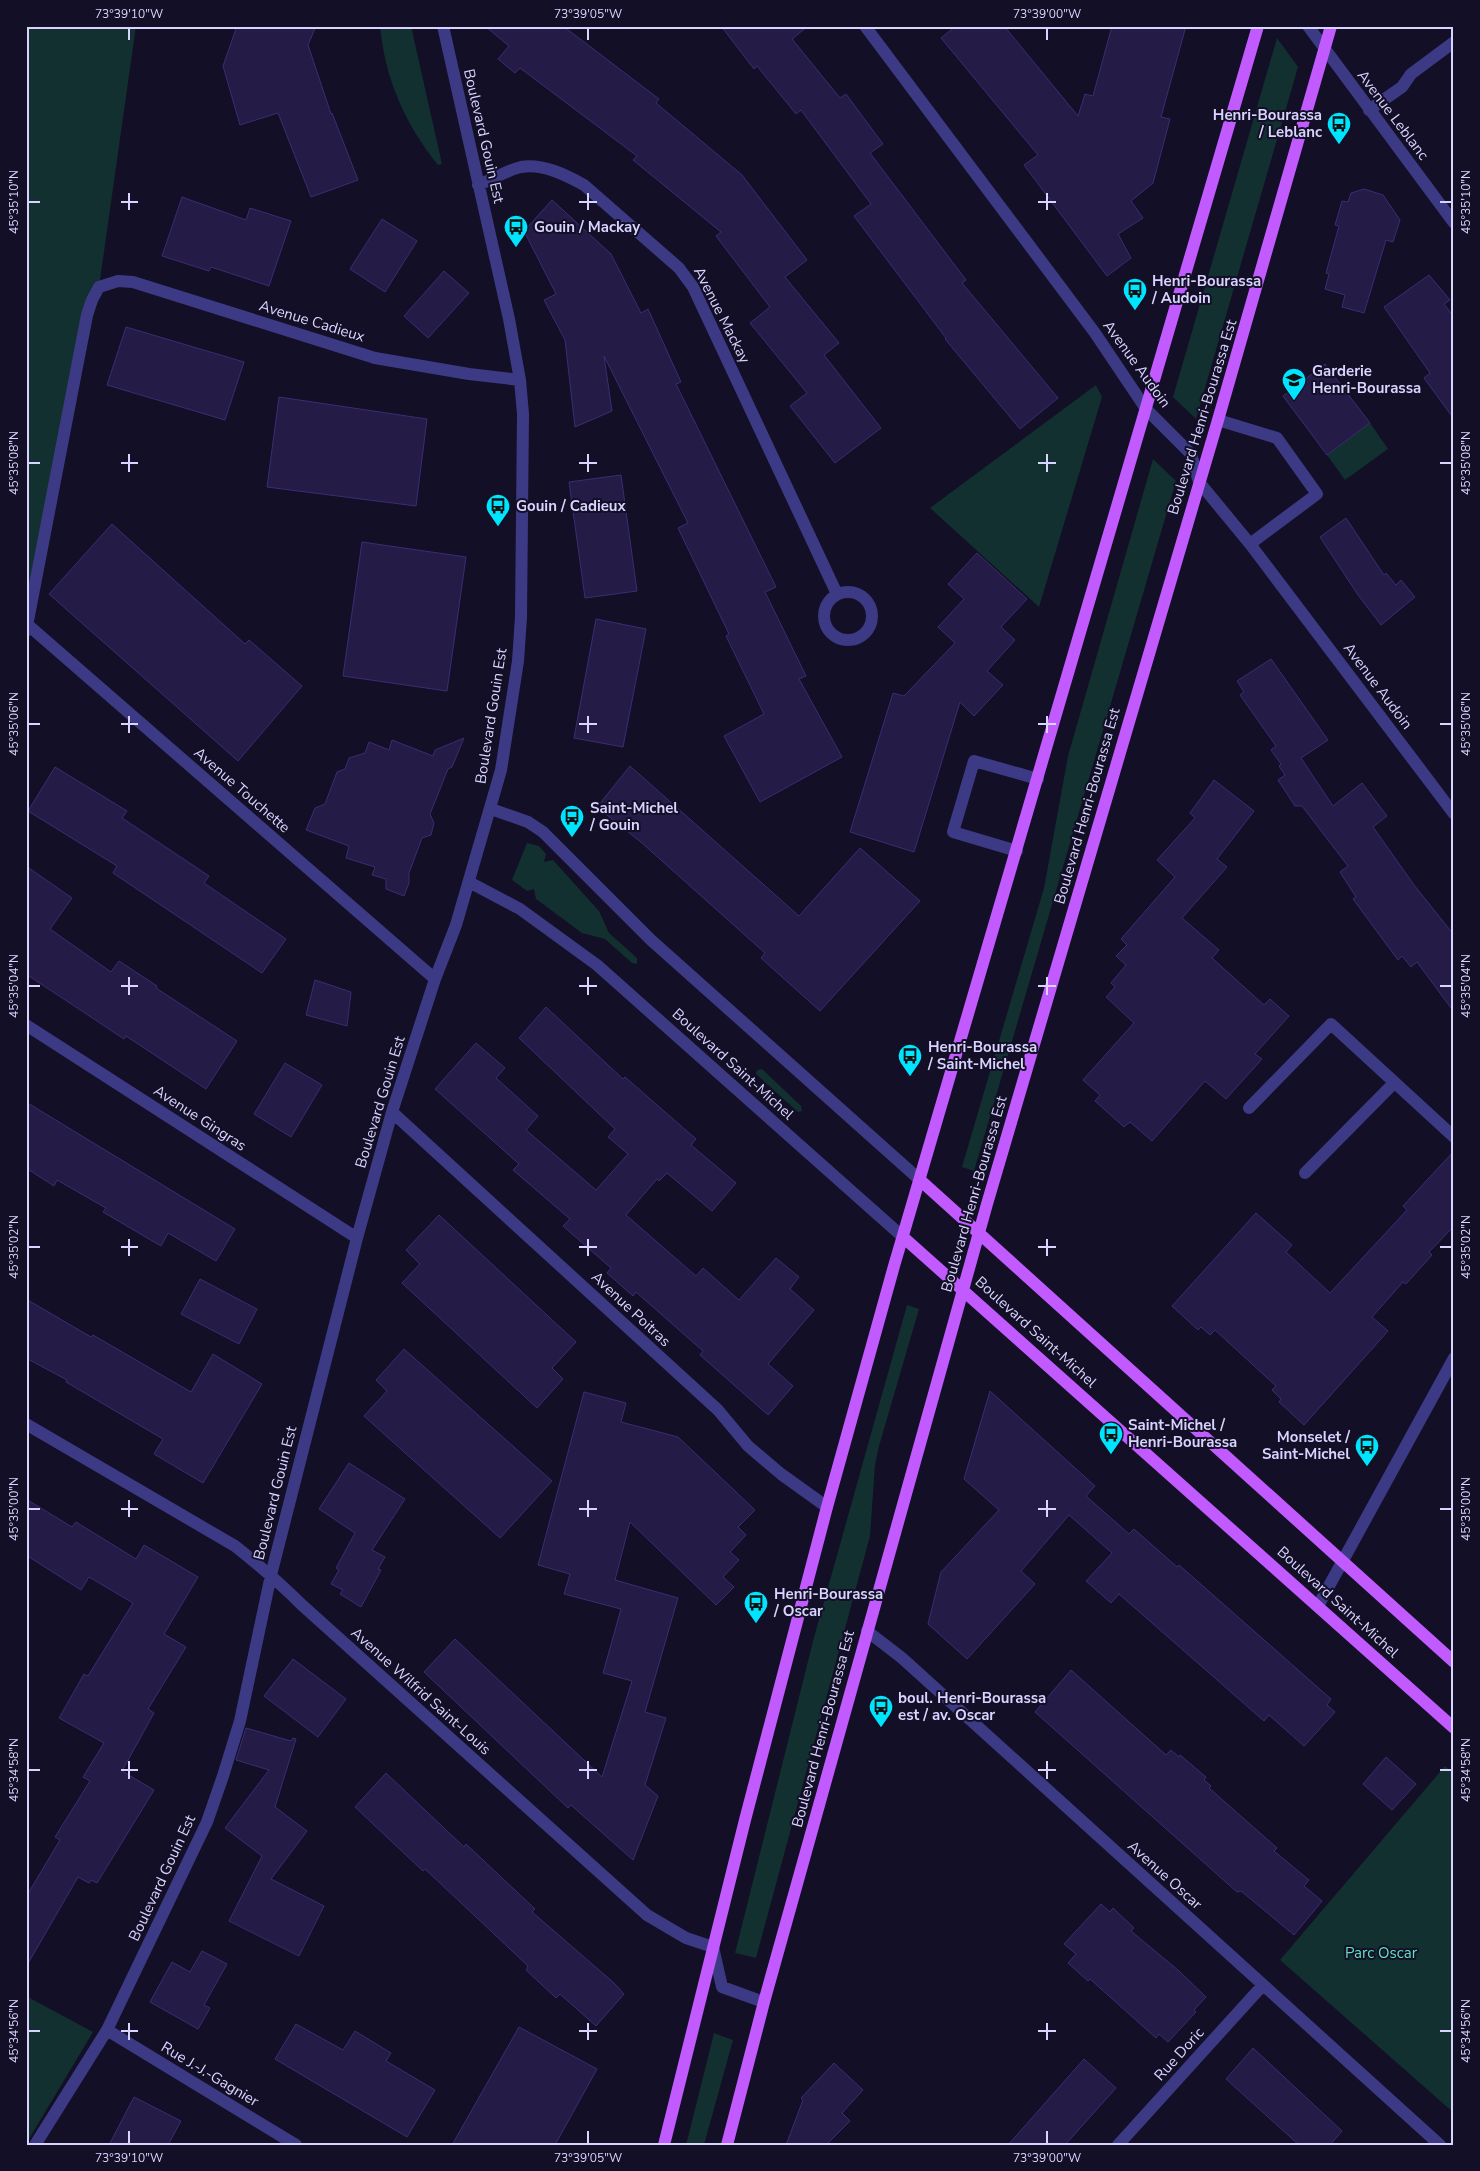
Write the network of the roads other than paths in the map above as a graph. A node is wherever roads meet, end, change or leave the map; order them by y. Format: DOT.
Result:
graph roads {
  1 [pos="443,26"];
  2 [pos="865,26"];
  3 [pos="1258,26"];
  4 [pos="1308,26"];
  5 [pos="1332,26"];
  6 [pos="1454,42"];
  7 [pos="1325,50"];
  8 [pos="1369,110"];
  9 [pos="478,185"];
  10 [pos="1454,223"];
  11 [pos="520,380"];
  12 [pos="1146,409"];
  13 [pos="1218,420"];
  14 [pos="1199,482"];
  15 [pos="1250,544"];
  16 [pos="837,594"];
  17 [pos="27,628"];
  18 [pos="1038,779"];
  19 [pos="491,809"];
  20 [pos="1454,814"];
  21 [pos="1017,850"];
  22 [pos="469,882"];
  23 [pos="435,980"];
  24 [pos="26,1025"];
  25 [pos="1394,1082"];
  26 [pos="1249,1108"];
  27 [pos="392,1112"];
  28 [pos="1454,1137"];
  29 [pos="1305,1173"];
  30 [pos="920,1180"];
  31 [pos="979,1233"];
  32 [pos="903,1237"];
  33 [pos="357,1238"];
  34 [pos="964,1289"];
  35 [pos="1454,1358"];
  36 [pos="26,1424"];
  37 [pos="827,1507"];
  38 [pos="1342,1562"];
  39 [pos="271,1575"];
  40 [pos="1318,1606"];
  41 [pos="867,1631"];
  42 [pos="1454,1662"];
  43 [pos="1454,1728"];
  44 [pos="713,1947"];
  45 [pos="1263,1984"];
  46 [pos="764,2002"];
  47 [pos="107,2030"];
  48 [pos="35,2145"];
  49 [pos="296,2145"];
  50 [pos="664,2145"];
  51 [pos="727,2145"];
  52 [pos="1118,2145"];
  53 [pos="1440,2145"];
  1 -- 9 [label="street, Boulevard Gouin Est"];
  2 -- 12 [label="street, Avenue Audoin"];
  3 -- 12 [label="main road"];
  4 -- 7 [label="street, Avenue Leblanc"];
  5 -- 7 [label="main road, Boulevard Henri-Bourassa Est"];
  6 -- 8 [label="street"];
  7 -- 8 [label="street, Avenue Leblanc"];
  7 -- 13 [label="main road, Boulevard Henri-Bourassa Est"];
  8 -- 10 [label="street, Avenue Leblanc"];
  9 -- 11 [label="street, Boulevard Gouin Est"];
  9 -- 16 [label="street, Avenue Mackay"];
  11 -- 17 [label="street, Avenue Cadieux"];
  11 -- 19 [label="street, Boulevard Gouin Est"];
  12 -- 14 [label="street, Avenue Audoin"];
  12 -- 18 [label="main road"];
  13 -- 14 [label="main road, Boulevard Henri-Bourassa Est"];
  13 -- 15 [label="street"];
  14 -- 15 [label="street, Avenue Audoin"];
  14 -- 31 [label="main road, Boulevard Henri-Bourassa Est"];
  15 -- 20 [label="street, Avenue Audoin"];
  17 -- 23 [label="street, Avenue Touchette"];
  18 -- 21 [label="main road"];
  18 -- 21 [label="street"];
  19 -- 22 [label="street, Boulevard Gouin Est"];
  19 -- 30 [label="street"];
  21 -- 30 [label="main road"];
  22 -- 23 [label="street, Boulevard Gouin Est"];
  22 -- 32 [label="street, Boulevard Saint-Michel"];
  23 -- 27 [label="street, Boulevard Gouin Est"];
  24 -- 33 [label="street, Avenue Gingras"];
  25 -- 26 [label="street"];
  25 -- 28 [label="street"];
  25 -- 29 [label="street"];
  27 -- 33 [label="street, Boulevard Gouin Est"];
  27 -- 37 [label="street, Avenue Poitras"];
  30 -- 31 [label="main road"];
  30 -- 32 [label="main road"];
  31 -- 34 [label="main road, Boulevard Henri-Bourassa Est"];
  31 -- 38 [label="main road"];
  32 -- 34 [label="main road, Boulevard Saint-Michel"];
  32 -- 37 [label="main road"];
  33 -- 39 [label="street, Boulevard Gouin Est"];
  34 -- 40 [label="main road, Boulevard Saint-Michel"];
  34 -- 41 [label="main road, Boulevard Henri-Bourassa Est"];
  35 -- 38 [label="street"];
  36 -- 39 [label="street, Avenue Wilfrid Saint-Louis"];
  37 -- 44 [label="main road"];
  38 -- 40 [label="street"];
  38 -- 42 [label="main road"];
  39 -- 44 [label="street, Avenue Wilfrid Saint-Louis"];
  39 -- 47 [label="street, Boulevard Gouin Est"];
  40 -- 43 [label="main road, Boulevard Saint-Michel"];
  41 -- 45 [label="street, Avenue Oscar"];
  41 -- 46 [label="main road, Boulevard Henri-Bourassa Est"];
  44 -- 46 [label="street"];
  44 -- 50 [label="main road"];
  45 -- 52 [label="street, Rue Doric"];
  45 -- 53 [label="street, Avenue Oscar"];
  46 -- 51 [label="main road, Boulevard Henri-Bourassa Est"];
  47 -- 48 [label="street, Boulevard Gouin Est"];
  47 -- 49 [label="street, Rue J.-J.-Gagnier"];
}
